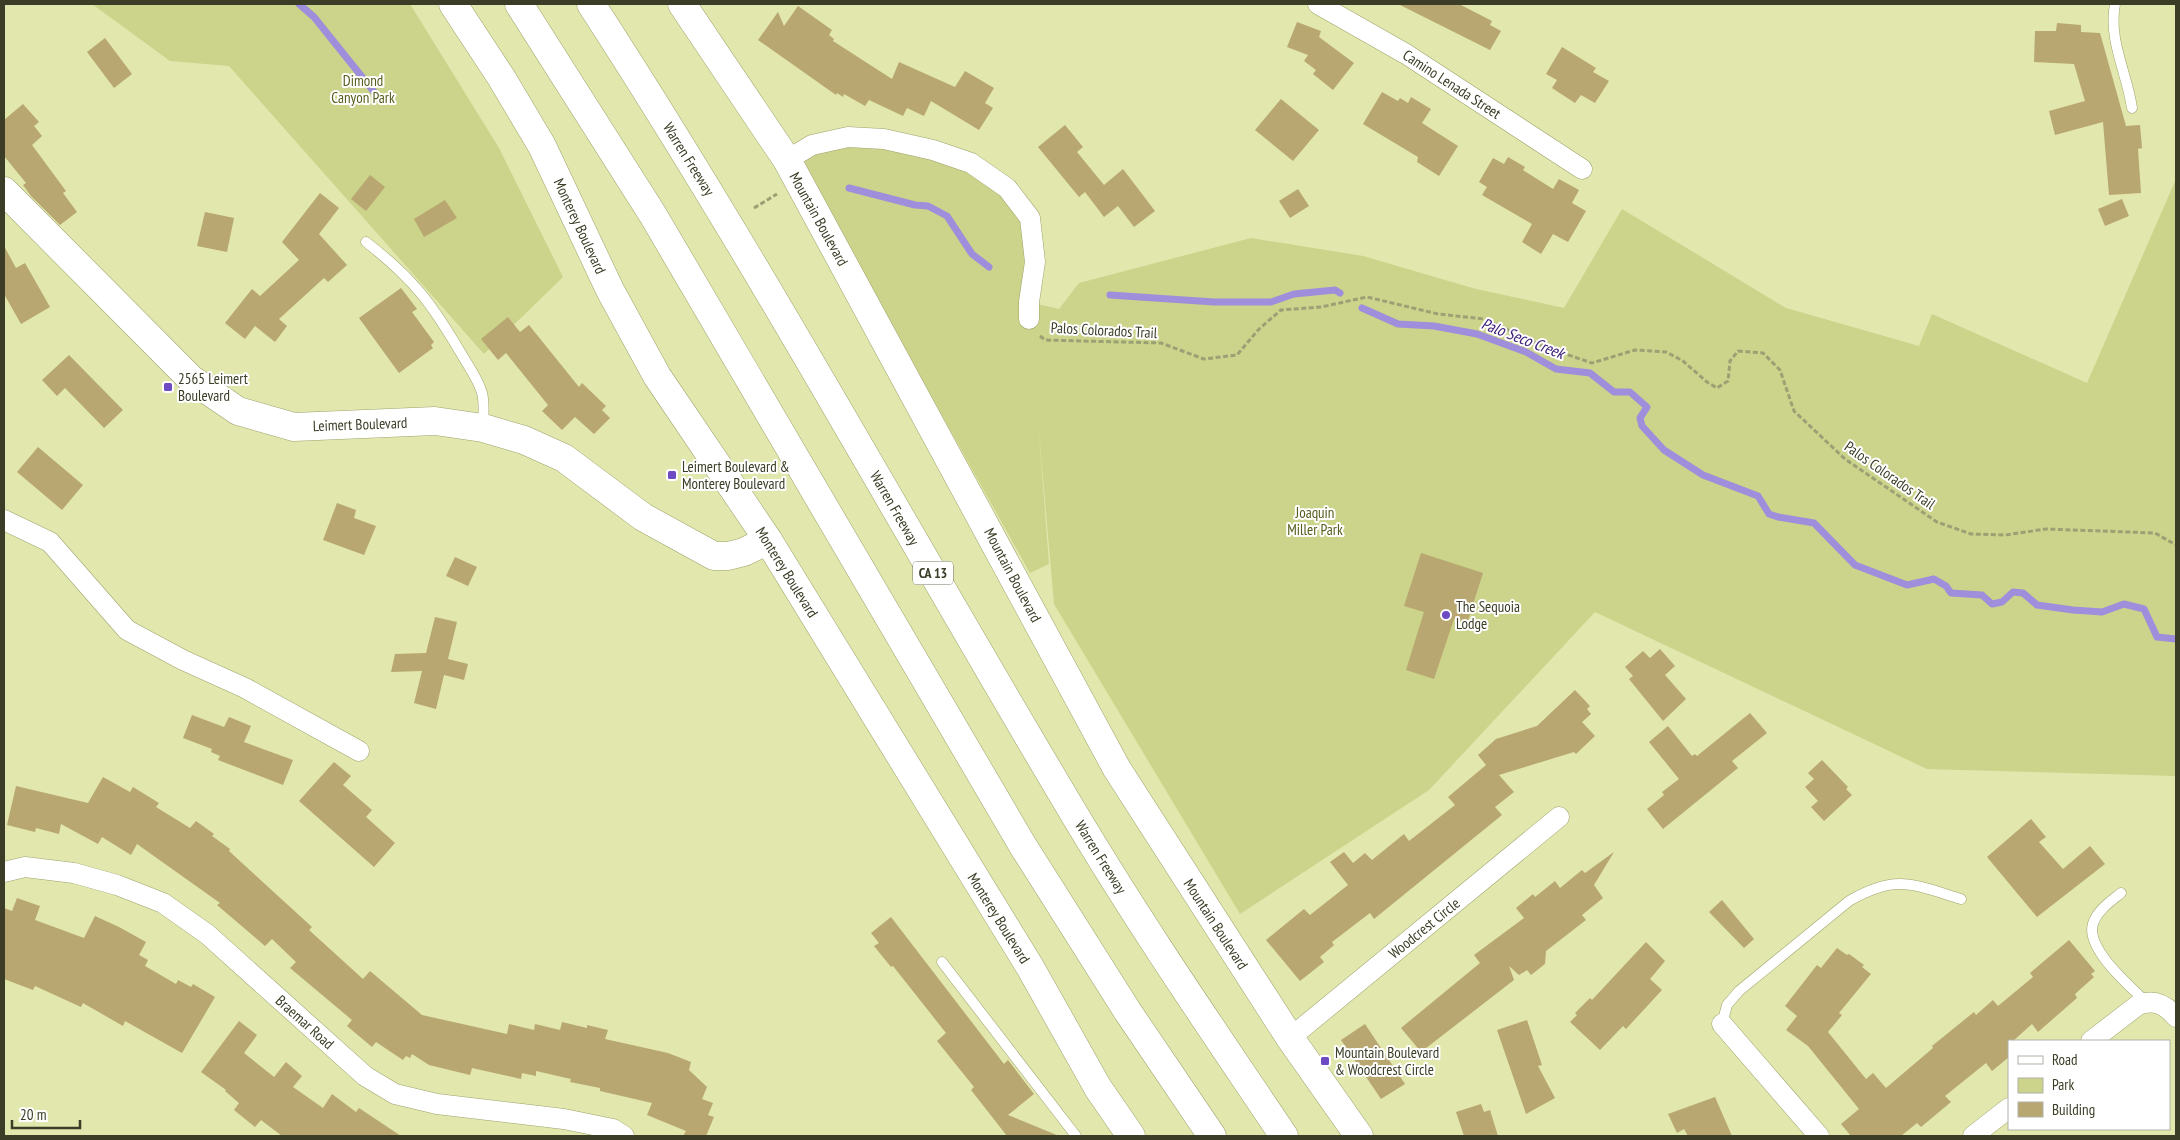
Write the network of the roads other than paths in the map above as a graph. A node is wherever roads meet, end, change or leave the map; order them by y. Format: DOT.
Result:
graph roads {
  1 [pos="454,4"];
  2 [pos="519,4"];
  3 [pos="591,4"];
  4 [pos="682,4"];
  5 [pos="1318,4"];
  6 [pos="2115,4"];
  7 [pos="2132,108"];
  8 [pos="787,160"];
  9 [pos="1582,169"];
  10 [pos="4,191"];
  11 [pos="366,242"];
  12 [pos="1029,319"];
  13 [pos="483,428"];
  14 [pos="4,520"];
  15 [pos="768,540"];
  16 [pos="359,751"];
  17 [pos="1558,817"];
  18 [pos="4,872"];
  19 [pos="2121,893"];
  20 [pos="1961,899"];
  21 [pos="942,962"];
  22 [pos="2150,1002"];
  23 [pos="2176,1017"];
  24 [pos="1722,1024"];
  25 [pos="1290,1038"];
  26 [pos="2092,1040"];
  27 [pos="2008,1109"];
  28 [pos="624,1136"];
  29 [pos="1076,1136"];
  30 [pos="1132,1136"];
  31 [pos="1212,1136"];
  32 [pos="1284,1136"];
  33 [pos="1359,1136"];
  34 [pos="1819,1136"];
  35 [pos="1973,1136"];
  1 -- 15 [label="main road, Monterey Boulevard"];
  2 -- 31 [label="main road"];
  3 -- 32 [label="main road, Warren Freeway / CA 13"];
  4 -- 8 [label="main road, Mountain Boulevard"];
  5 -- 9 [label="street, Camino Lenada Street"];
  6 -- 7 [label="lane"];
  8 -- 12 [label="street"];
  8 -- 25 [label="main road, Mountain Boulevard"];
  10 -- 13 [label="main road, Leimert Boulevard"];
  11 -- 13 [label="lane"];
  13 -- 15 [label="main road, Leimert Boulevard"];
  14 -- 16 [label="street"];
  15 -- 30 [label="main road, Monterey Boulevard"];
  17 -- 25 [label="street, Woodcrest Circle"];
  18 -- 28 [label="street, Braemar Road"];
  19 -- 22 [label="lane"];
  20 -- 24 [label="lane"];
  21 -- 29 [label="lane"];
  22 -- 23 [label="street"];
  22 -- 26 [label="street"];
  24 -- 34 [label="street"];
  25 -- 33 [label="main road, Mountain Boulevard"];
  27 -- 35 [label="street"];
}
